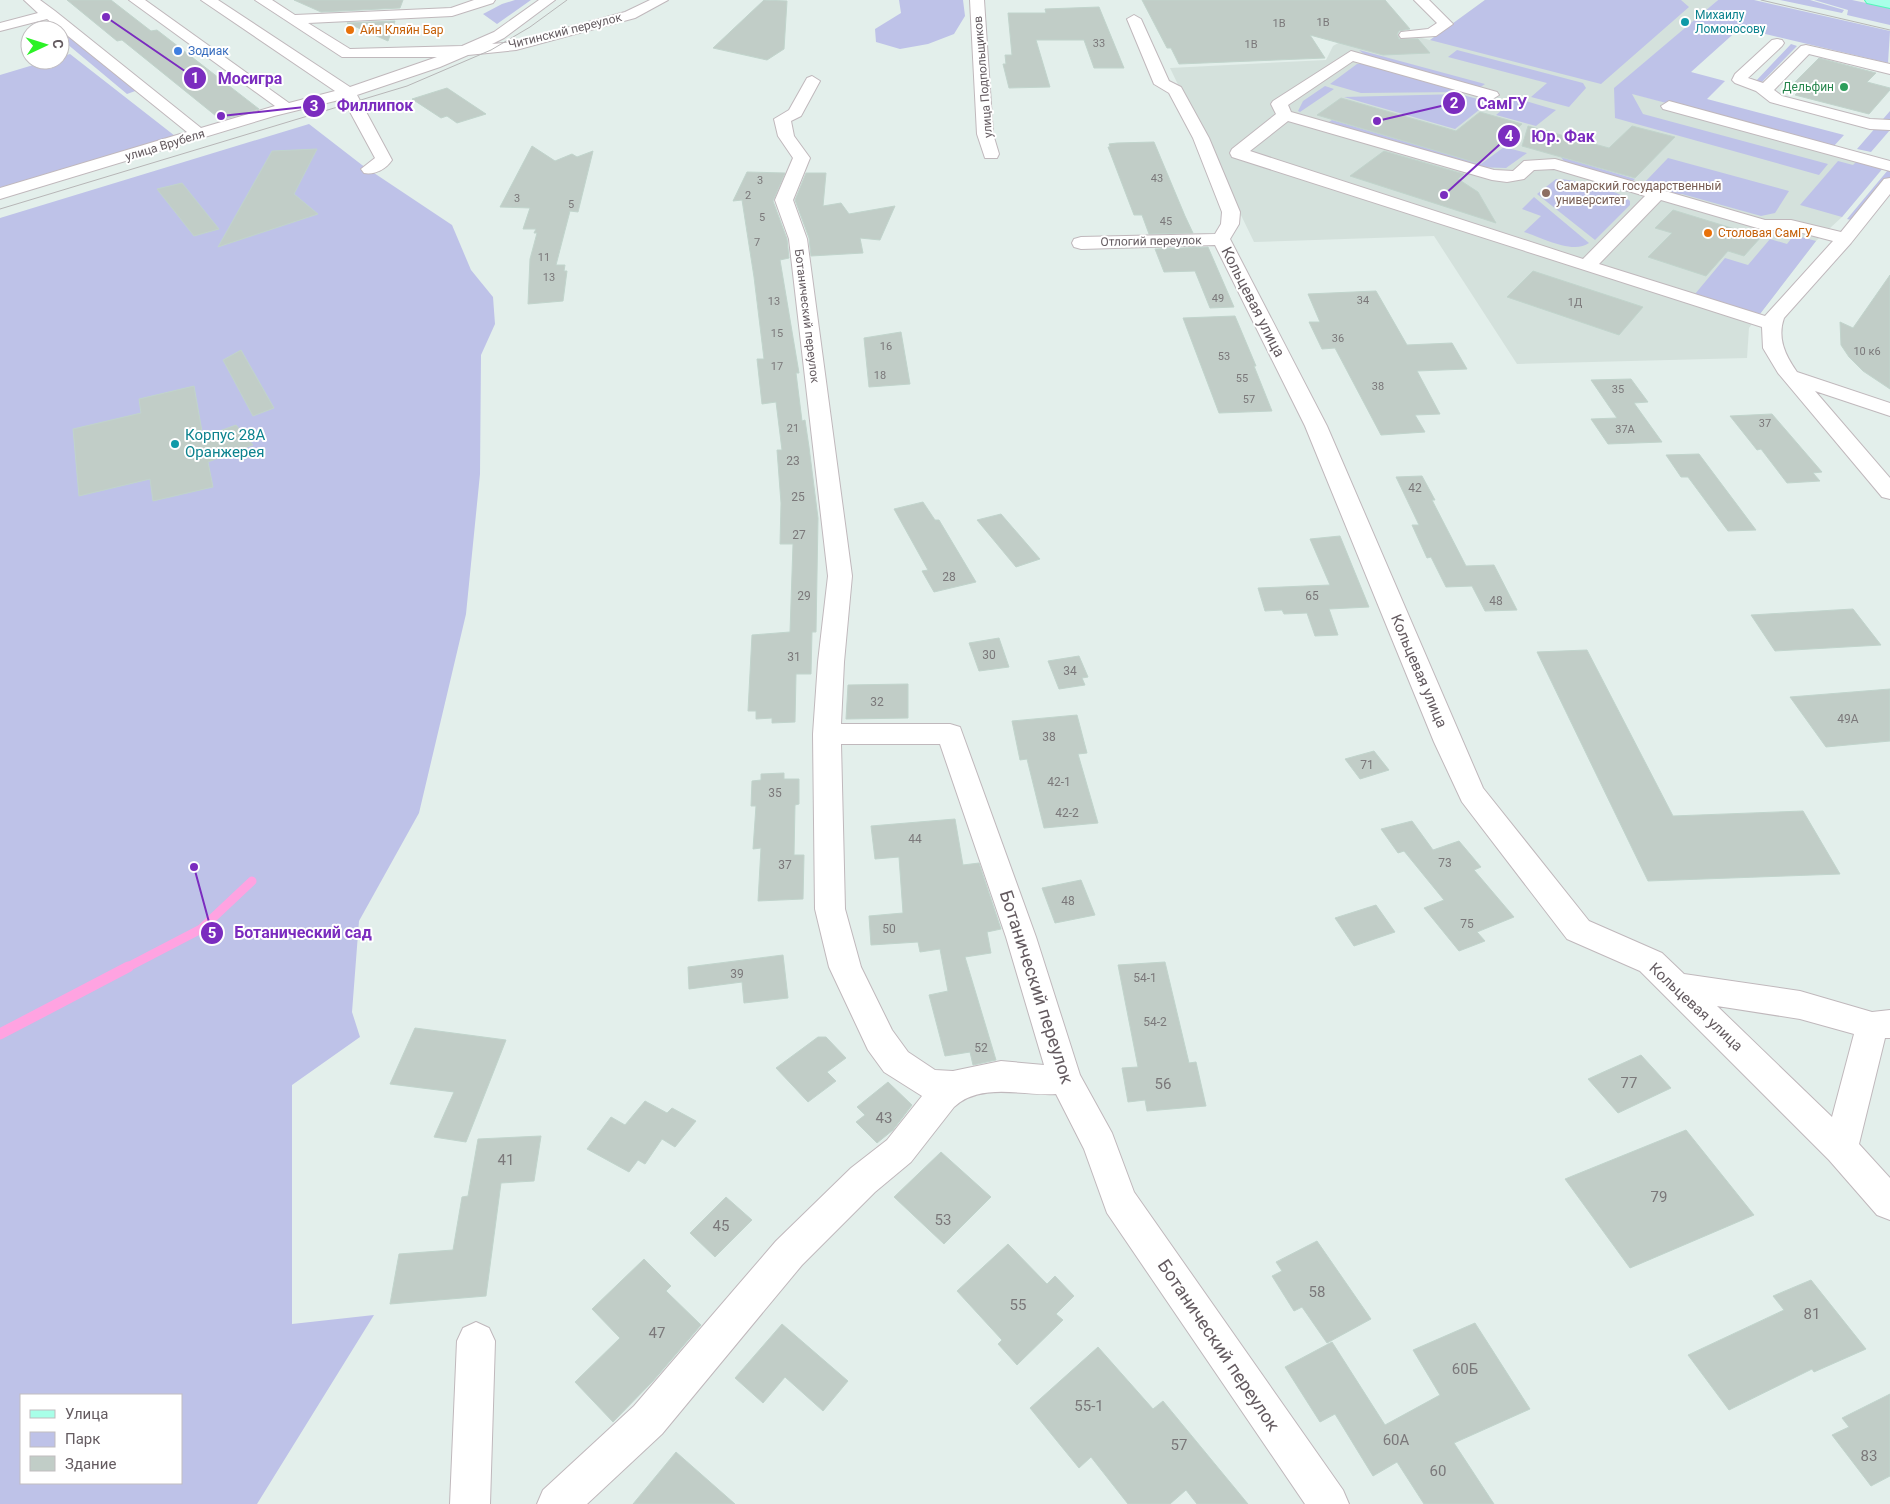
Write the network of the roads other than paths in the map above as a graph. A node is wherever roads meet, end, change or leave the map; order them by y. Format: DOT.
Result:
graph roads {
  1 [pos="31,0"];
  2 [pos="136,0"];
  3 [pos="208,0"];
  4 [pos="262,0"];
  5 [pos="432,0"];
  6 [pos="488,0"];
  7 [pos="548,0"];
  8 [pos="661,0"];
  9 [pos="977,0"];
  10 [pos="1420,0"];
  11 [pos="1872,0"];
  12 [pos="1890,4"];
  13 [pos="452,12"];
  14 [pos="50,14"];
  15 [pos="1134,18"];
  16 [pos="291,20"];
  17 [pos="467,20"];
  18 [pos="0,27"];
  19 [pos="482,27"];
  20 [pos="499,35"];
  21 [pos="1406,35"];
  22 [pos="1777,43"];
  23 [pos="467,50"];
  24 [pos="1890,70"];
  25 [pos="812,81"];
  26 [pos="1767,89"];
  27 [pos="348,94"];
  28 [pos="1491,95"];
  29 [pos="283,105"];
  30 [pos="1669,106"];
  31 [pos="1285,115"];
  32 [pos="1890,125"];
  33 [pos="194,130"];
  34 [pos="991,154"];
  35 [pos="1890,166"];
  36 [pos="370,169"];
  37 [pos="1887,191"];
  38 [pos="0,194"];
  39 [pos="1657,194"];
  40 [pos="1221,239"];
  41 [pos="1845,239"];
  42 [pos="1081,243"];
  43 [pos="1586,266"];
  44 [pos="1772,324"];
  45 [pos="1790,376"];
  46 [pos="1890,410"];
  47 [pos="1890,492"];
  48 [pos="827,734"];
  49 [pos="1679,988"];
  50 [pos="1881,1025"];
  51 [pos="1065,1079"];
  52 [pos="953,1086"];
  53 [pos="1841,1148"];
  54 [pos="1890,1203"];
  55 [pos="476,1341"];
  56 [pos="470,1504"];
  57 [pos="557,1504"];
  58 [pos="1328,1504"];
  1 -- 14 [label="street"];
  2 -- 29 [label="street"];
  3 -- 27 [label="street"];
  4 -- 16 [label="street, Читинский переулок"];
  5 -- 13 [label="street"];
  6 -- 13 [label="street"];
  7 -- 20 [label="street, улица Врубеля"];
  8 -- 23 [label="street, Читинский переулок"];
  9 -- 34 [label="street, улица Подпольщиков"];
  10 -- 21 [label="street"];
  11 -- 12 [label="main road"];
  13 -- 16 [label="street"];
  13 -- 17 [label="street"];
  14 -- 18 [label="street"];
  14 -- 33 [label="street"];
  15 -- 40 [label="street, Кольцевая улица"];
  16 -- 23 [label="street, Читинский переулок"];
  19 -- 20 [label="street"];
  20 -- 23 [label="street, улица Врубеля"];
  22 -- 26 [label="street"];
  23 -- 27 [label="street, улица Врубеля"];
  24 -- 26 [label="street"];
  25 -- 48 [label="street, Ботанический переулок"];
  26 -- 32 [label="street"];
  27 -- 36 [label="street"];
  27 -- 38 [label="street, улица Врубеля"];
  28 -- 31 [label="street"];
  30 -- 35 [label="street"];
  31 -- 39 [label="street"];
  31 -- 43 [label="street"];
  37 -- 41 [label="street"];
  39 -- 41 [label="street"];
  39 -- 43 [label="street"];
  40 -- 42 [label="street, Отлогий переулок"];
  40 -- 49 [label="street, Кольцевая улица"];
  41 -- 44 [label="street"];
  43 -- 44 [label="street"];
  44 -- 45 [label="street"];
  45 -- 46 [label="street"];
  45 -- 47 [label="street"];
  48 -- 51 [label="street, Ботанический переулок"];
  48 -- 52 [label="street"];
  49 -- 50 [label="street"];
  49 -- 53 [label="street, Кольцевая улица"];
  50 -- 53 [label="street"];
  51 -- 52 [label="street"];
  51 -- 58 [label="street, Ботанический переулок"];
  52 -- 57 [label="street"];
  53 -- 54 [label="street, Кольцевая улица"];
  55 -- 56 [label="street"];
}
